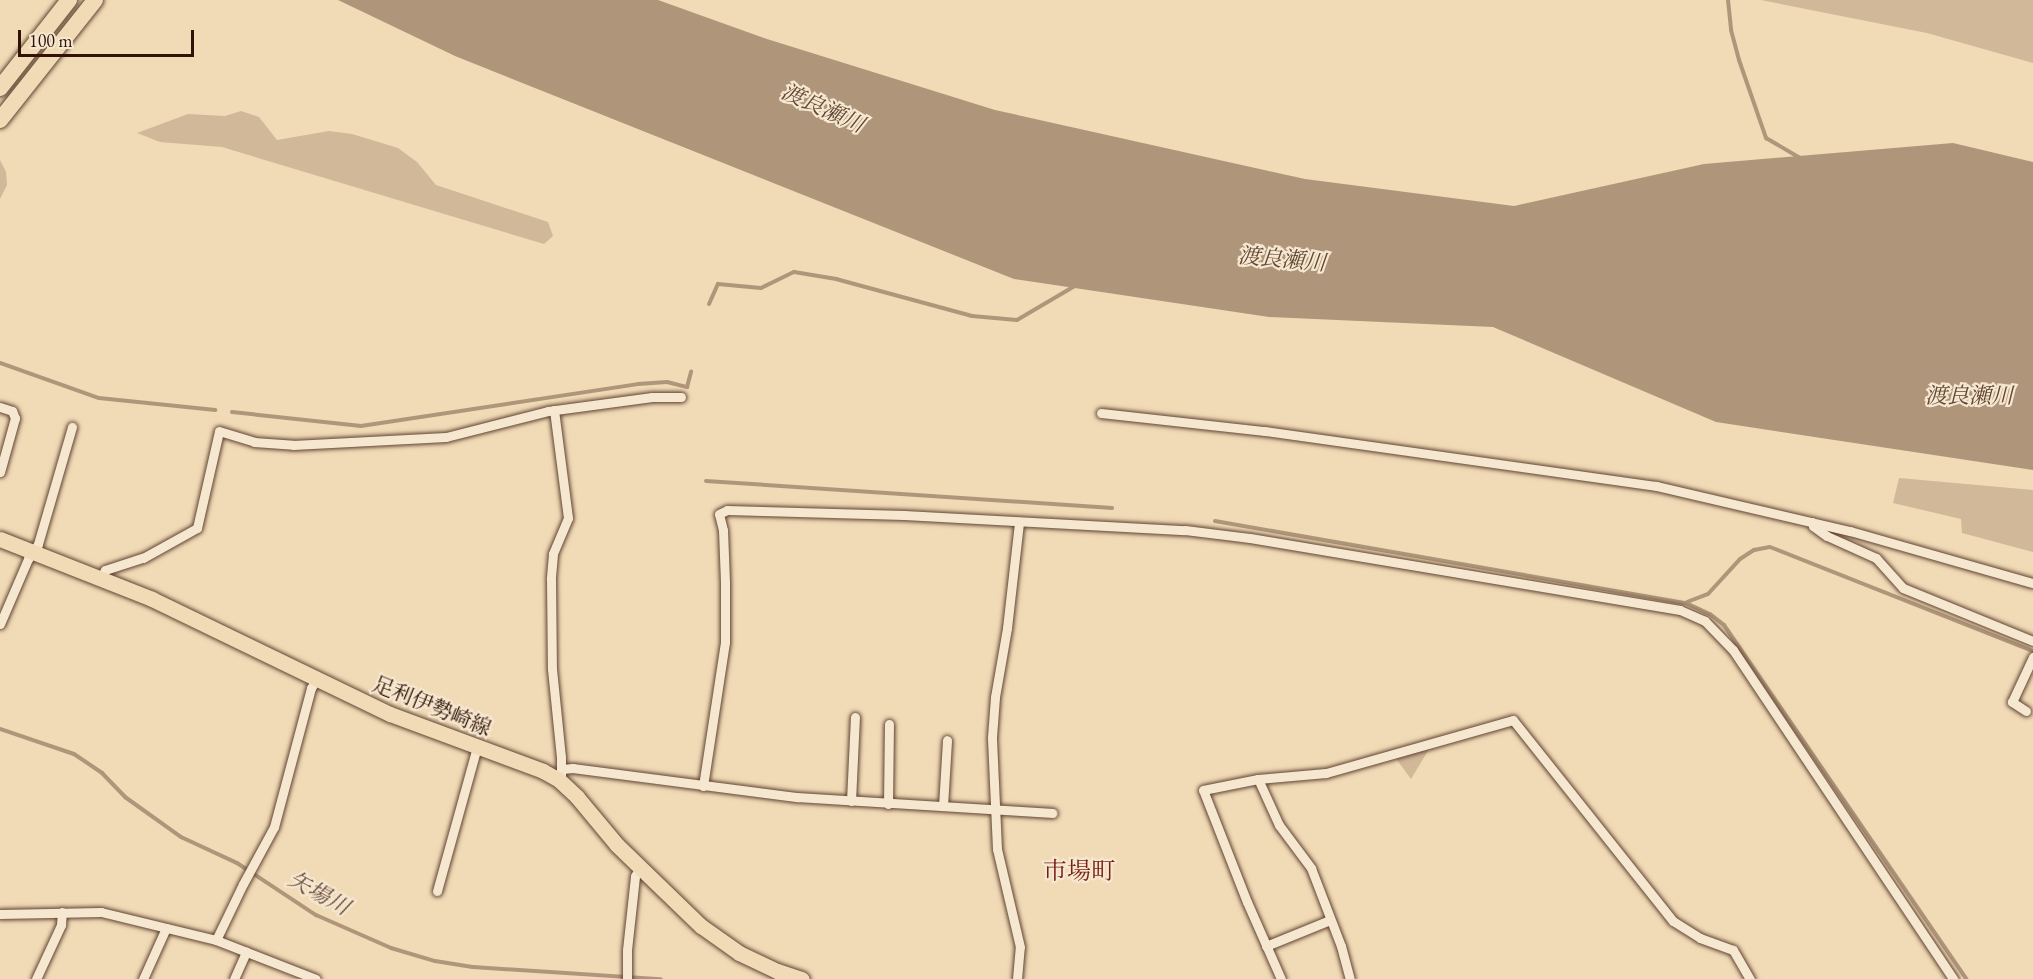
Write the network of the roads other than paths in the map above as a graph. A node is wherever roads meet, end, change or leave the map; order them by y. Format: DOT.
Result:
graph roads {
  1 [pos="69,0"];
  2 [pos="95,0"];
  3 [pos="0,88"];
  4 [pos="0,120"];
  5 [pos="681,397"];
  6 [pos="0,407"];
  7 [pos="554,410"];
  8 [pos="1101,413"];
  9 [pos="72,427"];
  10 [pos="0,472"];
  11 [pos="1019,522"];
  12 [pos="1812,522"];
  13 [pos="0,539"];
  14 [pos="34,550"];
  15 [pos="101,577"];
  16 [pos="2033,583"];
  17 [pos="0,624"];
  18 [pos="2033,642"];
  19 [pos="2033,657"];
  20 [pos="316,680"];
  21 [pos="2026,711"];
  22 [pos="855,717"];
  23 [pos="890,724"];
  24 [pos="947,740"];
  25 [pos="477,747"];
  26 [pos="561,775"];
  27 [pos="1258,780"];
  28 [pos="703,786"];
  29 [pos="851,801"];
  30 [pos="888,804"];
  31 [pos="943,806"];
  32 [pos="993,808"];
  33 [pos="1053,813"];
  34 [pos="640,868"];
  35 [pos="437,891"];
  36 [pos="62,912"];
  37 [pos="0,914"];
  38 [pos="1330,920"];
  39 [pos="166,928"];
  40 [pos="216,940"];
  41 [pos="1266,946"];
  42 [pos="246,952"];
  43 [pos="36,979"];
  44 [pos="143,979"];
  45 [pos="234,979"];
  46 [pos="316,979"];
  47 [pos="627,979"];
  48 [pos="802,979"];
  49 [pos="1017,979"];
  50 [pos="1281,979"];
  51 [pos="1350,979"];
  52 [pos="1750,979"];
  53 [pos="1953,979"];
  1 -- 3 [label="highway"];
  2 -- 4 [label="highway"];
  5 -- 7 [label="street"];
  6 -- 10 [label="street"];
  7 -- 15 [label="street"];
  7 -- 26 [label="street"];
  8 -- 12 [label="street"];
  9 -- 14 [label="street"];
  11 -- 28 [label="street"];
  11 -- 32 [label="street"];
  11 -- 53 [label="street"];
  12 -- 16 [label="street"];
  12 -- 18 [label="street"];
  13 -- 14 [label="main road, 足利伊勢崎線"];
  14 -- 15 [label="main road, 足利伊勢崎線"];
  14 -- 17 [label="street"];
  15 -- 20 [label="main road, 足利伊勢崎線"];
  19 -- 21 [label="street"];
  20 -- 25 [label="main road, 足利伊勢崎線"];
  20 -- 40 [label="street"];
  22 -- 29 [label="street"];
  23 -- 30 [label="street"];
  24 -- 31 [label="street"];
  25 -- 26 [label="main road, 足利伊勢崎線"];
  25 -- 35 [label="street"];
  26 -- 28 [label="street"];
  26 -- 34 [label="main road, 足利伊勢崎線"];
  27 -- 38 [label="street"];
  27 -- 41 [label="street"];
  27 -- 52 [label="street"];
  28 -- 29 [label="street"];
  29 -- 30 [label="street"];
  30 -- 31 [label="street"];
  31 -- 32 [label="street"];
  32 -- 33 [label="street"];
  32 -- 49 [label="street"];
  34 -- 47 [label="street"];
  34 -- 48 [label="main road, 足利伊勢崎線"];
  36 -- 37 [label="street"];
  36 -- 39 [label="street"];
  36 -- 43 [label="street"];
  38 -- 41 [label="street"];
  38 -- 51 [label="street"];
  39 -- 40 [label="street"];
  39 -- 44 [label="street"];
  40 -- 42 [label="street"];
  41 -- 50 [label="street"];
  42 -- 45 [label="street"];
  42 -- 46 [label="street"];
}
